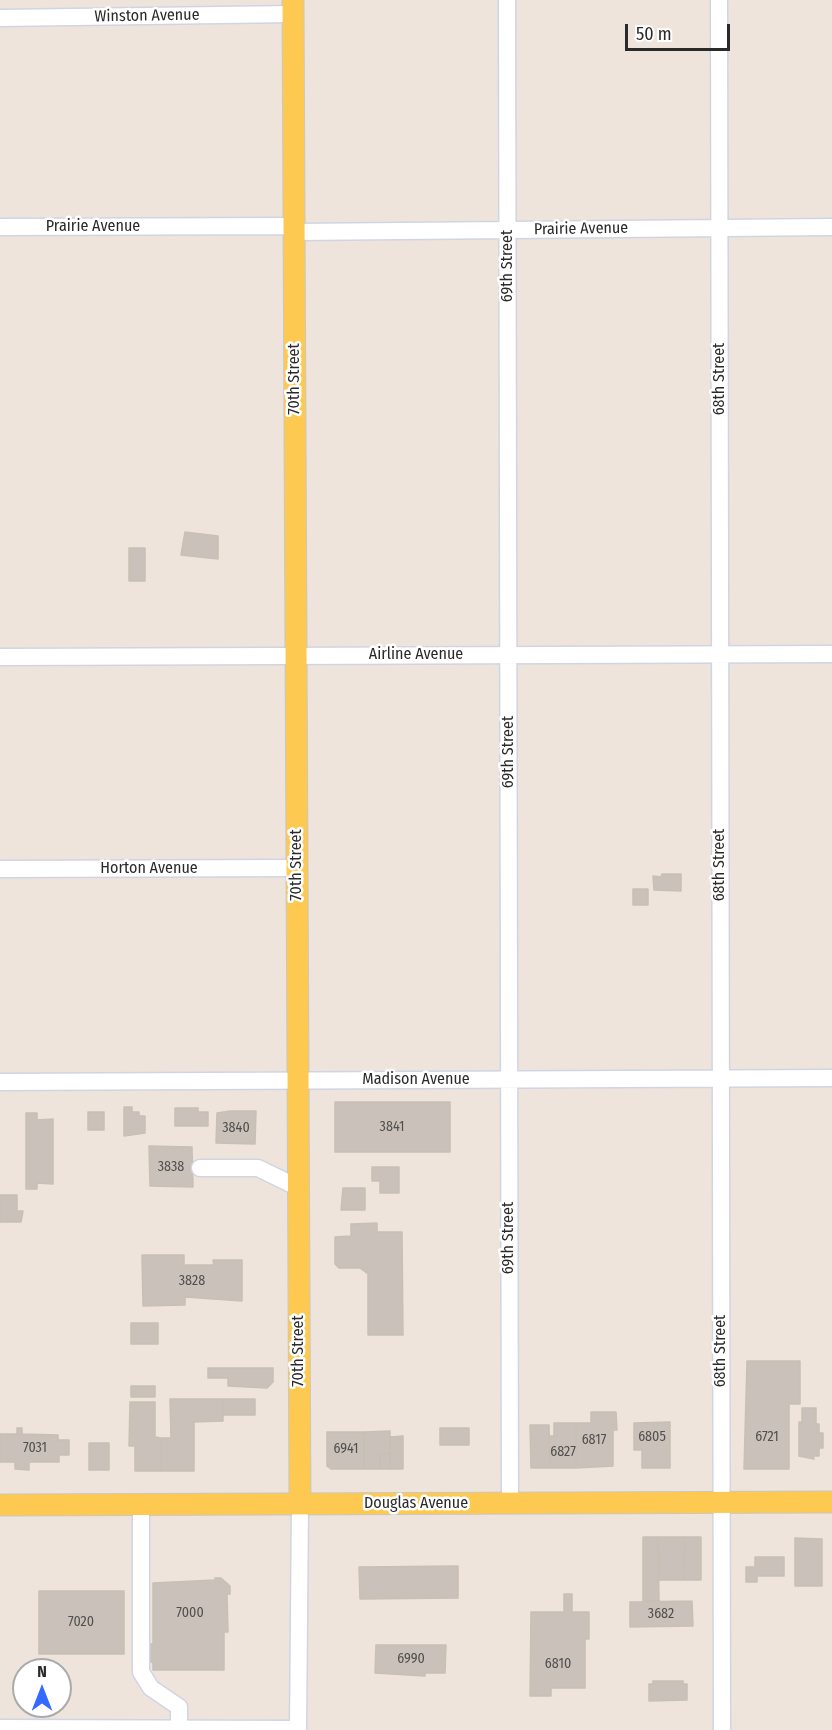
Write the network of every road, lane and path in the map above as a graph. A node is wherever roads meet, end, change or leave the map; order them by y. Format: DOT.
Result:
graph roads {
  1 [pos="507,0"];
  2 [pos="719,0"];
  3 [pos="293,7"];
  4 [pos="0,18"];
  5 [pos="0,227"];
  6 [pos="832,227"];
  7 [pos="720,228"];
  8 [pos="295,229"];
  9 [pos="508,230"];
  10 [pos="720,654"];
  11 [pos="832,654"];
  12 [pos="509,655"];
  13 [pos="296,656"];
  14 [pos="0,657"];
  15 [pos="297,868"];
  16 [pos="0,869"];
  17 [pos="832,1078"];
  18 [pos="721,1079"];
  19 [pos="509,1080"];
  20 [pos="298,1081"];
  21 [pos="0,1082"];
  22 [pos="200,1168"];
  23 [pos="298,1188"];
  24 [pos="832,1502"];
  25 [pos="510,1503"];
  26 [pos="722,1503"];
  27 [pos="141,1504"];
  28 [pos="300,1504"];
  29 [pos="0,1505"];
  30 [pos="0,1728"];
  31 [pos="178,1729"];
  32 [pos="298,1729"];
  33 [pos="722,1730"];
  1 -- 9 [label="street, 69th Street"];
  2 -- 7 [label="street, 68th Street"];
  3 -- 4 [label="street, Winston Avenue"];
  3 -- 8 [label="main road, 70th Street"];
  5 -- 8 [label="street, Prairie Avenue"];
  6 -- 7 [label="street, Prairie Avenue"];
  7 -- 9 [label="street, Prairie Avenue"];
  7 -- 10 [label="street, 68th Street"];
  8 -- 9 [label="street, Prairie Avenue"];
  8 -- 13 [label="main road, 70th Street"];
  9 -- 12 [label="street, 69th Street"];
  10 -- 11 [label="street, Airline Avenue"];
  10 -- 12 [label="street, Airline Avenue"];
  10 -- 18 [label="street, 68th Street"];
  12 -- 13 [label="street, Airline Avenue"];
  12 -- 19 [label="street, 69th Street"];
  13 -- 14 [label="street, Airline Avenue"];
  13 -- 15 [label="main road, 70th Street"];
  15 -- 16 [label="street, Horton Avenue"];
  15 -- 20 [label="main road, 70th Street"];
  17 -- 18 [label="street, Madison Avenue"];
  18 -- 19 [label="street, Madison Avenue"];
  18 -- 26 [label="street, 68th Street"];
  19 -- 20 [label="street, Madison Avenue"];
  19 -- 25 [label="street, 69th Street"];
  20 -- 21 [label="street, Madison Avenue"];
  20 -- 23 [label="main road, 70th Street"];
  22 -- 23 [label="street"];
  23 -- 28 [label="main road, 70th Street"];
  24 -- 26 [label="main road, Douglas Avenue"];
  25 -- 26 [label="main road, Douglas Avenue"];
  25 -- 28 [label="main road, Douglas Avenue"];
  26 -- 33 [label="street, 68th Street"];
  27 -- 28 [label="main road, Douglas Avenue"];
  27 -- 29 [label="main road, Douglas Avenue"];
  27 -- 31 [label="street"];
  28 -- 32 [label="street, 70th Street"];
  30 -- 31 [label="street"];
  31 -- 32 [label="street"];
}
